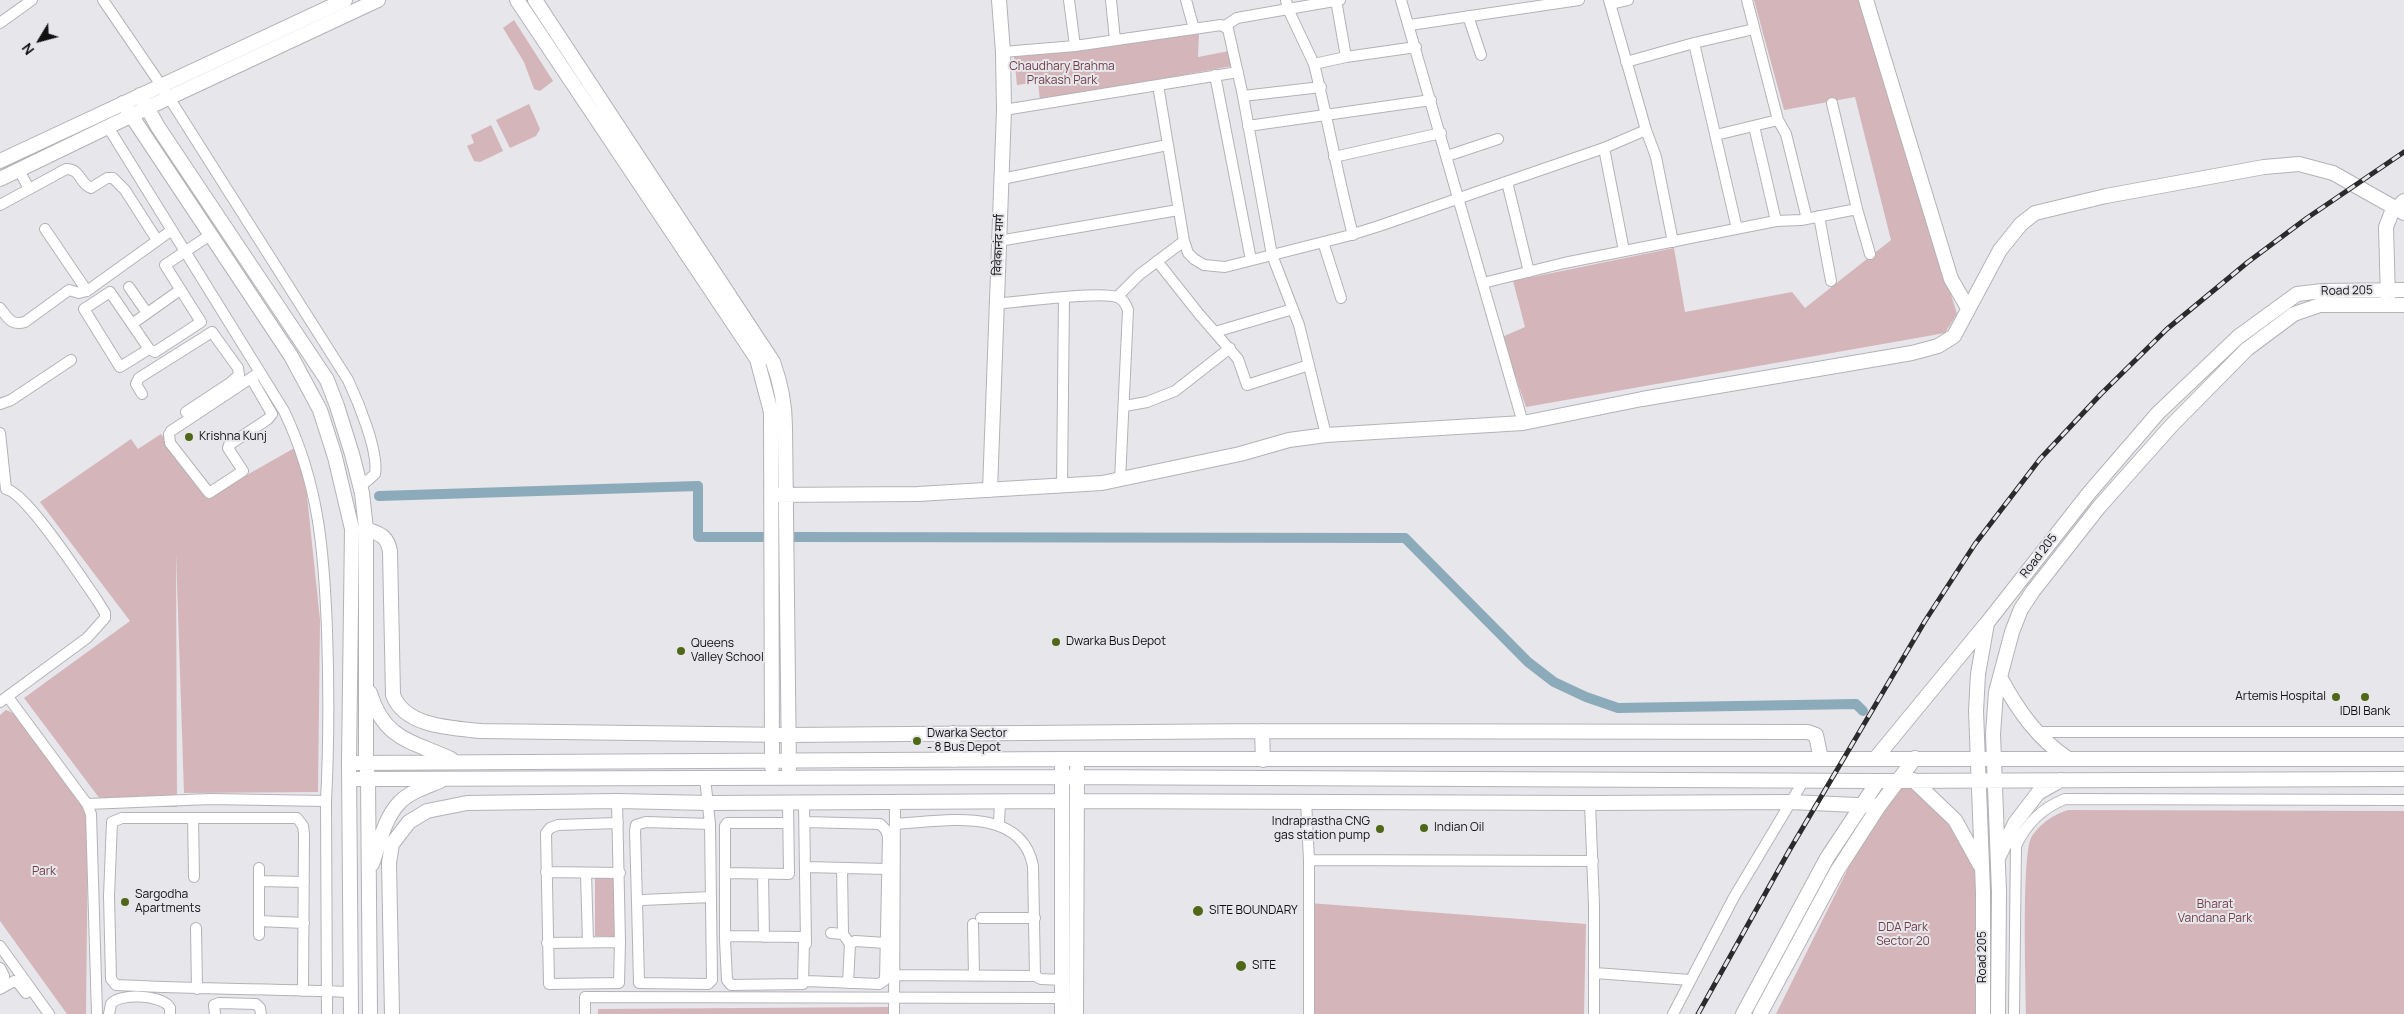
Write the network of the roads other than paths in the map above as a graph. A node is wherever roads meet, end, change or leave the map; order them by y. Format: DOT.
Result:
graph roads {
  1 [pos="104,0"];
  2 [pos="378,0"];
  3 [pos="518,0"];
  4 [pos="535,0"];
  5 [pos="999,0"];
  6 [pos="1069,0"];
  7 [pos="1111,0"];
  8 [pos="1186,0"];
  9 [pos="1336,0"];
  10 [pos="1340,0"];
  11 [pos="1401,0"];
  12 [pos="1578,0"];
  13 [pos="1628,0"];
  14 [pos="1747,0"];
  15 [pos="1866,0"];
  16 [pos="340,1"];
  17 [pos="26,2"];
  18 [pos="1610,2"];
  19 [pos="1305,3"];
  20 [pos="1287,4"];
  21 [pos="1468,16"];
  22 [pos="0,22"];
  23 [pos="1410,25"];
  24 [pos="1225,26"];
  25 [pos="1194,29"];
  26 [pos="1754,29"];
  27 [pos="1115,40"];
  28 [pos="1694,43"];
  29 [pos="1075,46"];
  30 [pos="1416,47"];
  31 [pos="1003,52"];
  32 [pos="1481,55"];
  33 [pos="1346,57"];
  34 [pos="1626,62"];
  35 [pos="1314,64"];
  36 [pos="1238,72"];
  37 [pos="1216,75"];
  38 [pos="161,85"];
  39 [pos="1158,85"];
  40 [pos="1321,87"];
  41 [pos="140,95"];
  42 [pos="1243,96"];
  43 [pos="169,98"];
  44 [pos="1431,100"];
  45 [pos="122,103"];
  46 [pos="1832,103"];
  47 [pos="147,108"];
  48 [pos="1004,110"];
  49 [pos="1325,114"];
  50 [pos="131,116"];
  51 [pos="1778,120"];
  52 [pos="1248,126"];
  53 [pos="1754,126"];
  54 [pos="108,127"];
  55 [pos="1646,130"];
  56 [pos="1440,133"];
  57 [pos="1716,135"];
  58 [pos="1498,139"];
  59 [pos="1167,145"];
  60 [pos="1604,148"];
  61 [pos="1447,156"];
  62 [pos="1334,157"];
  63 [pos="0,161"];
  64 [pos="20,170"];
  65 [pos="0,179"];
  66 [pos="1002,179"];
  67 [pos="1506,182"];
  68 [pos="29,189"];
  69 [pos="1459,198"];
  70 [pos="0,205"];
  71 [pos="2401,208"];
  72 [pos="1857,209"];
  73 [pos="1178,210"];
  74 [pos="1819,216"];
  75 [pos="1807,219"];
  76 [pos="1776,221"];
  77 [pos="45,229"];
  78 [pos="1737,229"];
  79 [pos="172,230"];
  80 [pos="1352,234"];
  81 [pos="210,235"];
  82 [pos="157,240"];
  83 [pos="999,241"];
  84 [pos="1184,241"];
  85 [pos="1323,242"];
  86 [pos="1673,242"];
  87 [pos="185,251"];
  88 [pos="1624,251"];
  89 [pos="1870,254"];
  90 [pos="1272,255"];
  91 [pos="1251,260"];
  92 [pos="1157,261"];
  93 [pos="1529,272"];
  94 [pos="1831,281"];
  95 [pos="1483,283"];
  96 [pos="129,287"];
  97 [pos="180,290"];
  98 [pos="2404,290"];
  99 [pos="87,291"];
  100 [pos="2388,291"];
  101 [pos="1118,296"];
  102 [pos="1064,297"];
  103 [pos="1341,298"];
  104 [pos="996,304"];
  105 [pos="2389,305"];
  106 [pos="2404,305"];
  107 [pos="0,308"];
  108 [pos="1968,308"];
  109 [pos="1293,309"];
  110 [pos="147,313"];
  111 [pos="132,324"];
  112 [pos="1216,332"];
  113 [pos="1230,348"];
  114 [pos="149,349"];
  115 [pos="71,360"];
  116 [pos="254,362"];
  117 [pos="1309,365"];
  118 [pos="239,371"];
  119 [pos="256,375"];
  120 [pos="142,394"];
  121 [pos="0,404"];
  122 [pos="1125,406"];
  123 [pos="186,412"];
  124 [pos="1523,423"];
  125 [pos="0,433"];
  126 [pos="1326,435"];
  127 [pos="1120,480"];
  128 [pos="1062,485"];
  129 [pos="360,487"];
  130 [pos="990,490"];
  131 [pos="3,491"];
  132 [pos="771,495"];
  133 [pos="785,496"];
  134 [pos="366,529"];
  135 [pos="1987,623"];
  136 [pos="2000,677"];
  137 [pos="367,683"];
  138 [pos="4,699"];
  139 [pos="1262,730"];
  140 [pos="2036,732"];
  141 [pos="2404,732"];
  142 [pos="954,734"];
  143 [pos="771,735"];
  144 [pos="788,736"];
  145 [pos="1915,758"];
  146 [pos="1978,758"];
  147 [pos="1994,758"];
  148 [pos="2067,758"];
  149 [pos="2404,758"];
  150 [pos="1062,759"];
  151 [pos="1821,759"];
  152 [pos="1875,759"];
  153 [pos="772,760"];
  154 [pos="954,760"];
  155 [pos="1078,760"];
  156 [pos="1263,760"];
  157 [pos="788,761"];
  158 [pos="366,762"];
  159 [pos="456,762"];
  160 [pos="349,763"];
  161 [pos="1063,777"];
  162 [pos="1077,777"];
  163 [pos="705,778"];
  164 [pos="772,778"];
  165 [pos="789,778"];
  166 [pos="1441,778"];
  167 [pos="368,779"];
  168 [pos="445,779"];
  169 [pos="2404,779"];
  170 [pos="349,780"];
  171 [pos="1804,780"];
  172 [pos="1906,780"];
  173 [pos="1978,780"];
  174 [pos="1994,780"];
  175 [pos="2062,780"];
  176 [pos="1878,781"];
  177 [pos="1077,800"];
  178 [pos="2404,800"];
  179 [pos="326,801"];
  180 [pos="618,801"];
  181 [pos="1062,801"];
  182 [pos="1306,801"];
  183 [pos="788,802"];
  184 [pos="804,802"];
  185 [pos="895,802"];
  186 [pos="1000,802"];
  187 [pos="1443,802"];
  188 [pos="1790,802"];
  189 [pos="708,803"];
  190 [pos="1590,803"];
  191 [pos="87,804"];
  192 [pos="1863,804"];
  193 [pos="1879,806"];
  194 [pos="193,818"];
  195 [pos="806,822"];
  196 [pos="618,823"];
  197 [pos="788,823"];
  198 [pos="710,824"];
  199 [pos="895,824"];
  200 [pos="999,824"];
  201 [pos="1997,859"];
  202 [pos="1309,860"];
  203 [pos="1593,861"];
  204 [pos="806,867"];
  205 [pos="259,868"];
  206 [pos="842,868"];
  207 [pos="1982,868"];
  208 [pos="887,869"];
  209 [pos="368,872"];
  210 [pos="546,872"];
  211 [pos="586,873"];
  212 [pos="620,873"];
  213 [pos="725,874"];
  214 [pos="763,875"];
  215 [pos="194,877"];
  216 [pos="259,881"];
  217 [pos="304,882"];
  218 [pos="711,898"];
  219 [pos="637,902"];
  220 [pos="1035,918"];
  221 [pos="259,921"];
  222 [pos="304,923"];
  223 [pos="196,928"];
  224 [pos="831,933"];
  225 [pos="843,934"];
  226 [pos="259,935"];
  227 [pos="764,937"];
  228 [pos="726,938"];
  229 [pos="588,942"];
  230 [pos="620,942"];
  231 [pos="547,943"];
  232 [pos="886,943"];
  233 [pos="850,944"];
  234 [pos="0,946"];
  235 [pos="0,968"];
  236 [pos="1595,973"];
  237 [pos="894,975"];
  238 [pos="971,976"];
  239 [pos="1035,976"];
  240 [pos="0,980"];
  241 [pos="1062,980"];
  242 [pos="1690,980"];
  243 [pos="807,981"];
  244 [pos="848,983"];
  245 [pos="708,984"];
  246 [pos="197,989"];
  247 [pos="0,990"];
  248 [pos="303,991"];
  249 [pos="327,991"];
  250 [pos="351,992"];
  251 [pos="708,997"];
  252 [pos="807,998"];
  253 [pos="894,998"];
  254 [pos="1062,998"];
  255 [pos="41,1014"];
  256 [pos="49,1014"];
  257 [pos="97,1014"];
  258 [pos="109,1014"];
  259 [pos="170,1014"];
  260 [pos="214,1014"];
  261 [pos="261,1014"];
  262 [pos="327,1014"];
  263 [pos="351,1014"];
  264 [pos="370,1014"];
  265 [pos="392,1014"];
  266 [pos="584,1014"];
  267 [pos="894,1014"];
  268 [pos="1062,1014"];
  269 [pos="1076,1014"];
  270 [pos="1309,1014"];
  271 [pos="1594,1014"];
  272 [pos="1673,1014"];
  273 [pos="1743,1014"];
  274 [pos="1760,1014"];
  275 [pos="1983,1014"];
  276 [pos="1998,1014"];
  277 [pos="2014,1014"];
  1 -- 38 [label="street"];
  2 -- 43 [label="main road"];
  3 -- 132 [label="main road"];
  4 -- 133 [label="main road"];
  5 -- 31 [label="main road, विवेकानंद मार्ग"];
  6 -- 29 [label="street"];
  7 -- 27 [label="street"];
  8 -- 25 [label="street"];
  9 -- 10 [label="street"];
  9 -- 19 [label="street"];
  9 -- 33 [label="street"];
  11 -- 23 [label="street"];
  12 -- 21 [label="street"];
  13 -- 18 [label="street"];
  14 -- 26 [label="street"];
  15 -- 108 [label="main road"];
  16 -- 38 [label="main road"];
  17 -- 22 [label="street"];
  18 -- 34 [label="street"];
  19 -- 20 [label="street"];
  20 -- 24 [label="street"];
  20 -- 35 [label="street"];
  21 -- 23 [label="street"];
  21 -- 32 [label="street"];
  23 -- 30 [label="street"];
  24 -- 25 [label="street"];
  24 -- 36 [label="street"];
  25 -- 27 [label="street"];
  26 -- 28 [label="street"];
  26 -- 51 [label="street"];
  27 -- 29 [label="street"];
  28 -- 34 [label="street"];
  28 -- 57 [label="street"];
  29 -- 31 [label="street"];
  30 -- 33 [label="street"];
  30 -- 44 [label="street"];
  31 -- 48 [label="main road, विवेकानंद मार्ग"];
  33 -- 35 [label="street"];
  34 -- 55 [label="street"];
  35 -- 40 [label="street"];
  36 -- 37 [label="street"];
  36 -- 42 [label="street"];
  37 -- 39 [label="street"];
  37 -- 91 [label="street"];
  38 -- 41 [label="main road"];
  38 -- 43 [label="street"];
  39 -- 48 [label="street"];
  39 -- 59 [label="street"];
  40 -- 42 [label="street"];
  40 -- 49 [label="street"];
  41 -- 45 [label="main road"];
  41 -- 47 [label="main road"];
  42 -- 52 [label="street"];
  43 -- 47 [label="main road"];
  43 -- 129 [label="street"];
  44 -- 49 [label="street"];
  44 -- 56 [label="street"];
  45 -- 50 [label="main road"];
  45 -- 63 [label="main road"];
  46 -- 72 [label="street"];
  47 -- 50 [label="main road"];
  47 -- 129 [label="main road"];
  48 -- 66 [label="main road, विवेकानंद मार्ग"];
  49 -- 52 [label="street"];
  49 -- 62 [label="street"];
  50 -- 54 [label="main road"];
  50 -- 81 [label="main road"];
  51 -- 53 [label="street"];
  51 -- 75 [label="street"];
  52 -- 90 [label="street"];
  53 -- 57 [label="street"];
  53 -- 76 [label="street"];
  54 -- 64 [label="main road"];
  54 -- 79 [label="street"];
  55 -- 60 [label="street"];
  55 -- 86 [label="street"];
  56 -- 61 [label="street"];
  56 -- 62 [label="street"];
  57 -- 78 [label="street"];
  58 -- 61 [label="street"];
  59 -- 66 [label="street"];
  59 -- 73 [label="street"];
  60 -- 67 [label="street"];
  60 -- 88 [label="street"];
  61 -- 69 [label="street"];
  62 -- 80 [label="street"];
  64 -- 65 [label="main road"];
  64 -- 68 [label="street"];
  66 -- 83 [label="main road, विवेकानंद मार्ग"];
  67 -- 69 [label="street"];
  67 -- 93 [label="street"];
  68 -- 70 [label="street"];
  68 -- 82 [label="street"];
  69 -- 80 [label="street"];
  69 -- 95 [label="street"];
  71 -- 100 [label="main road"];
  71 -- 108 [label="main road"];
  72 -- 74 [label="street"];
  72 -- 89 [label="street"];
  73 -- 83 [label="street"];
  73 -- 84 [label="street"];
  74 -- 75 [label="street"];
  74 -- 94 [label="street"];
  75 -- 76 [label="street"];
  76 -- 78 [label="street"];
  77 -- 99 [label="street"];
  78 -- 86 [label="street"];
  79 -- 82 [label="street"];
  79 -- 87 [label="street"];
  80 -- 85 [label="street"];
  81 -- 87 [label="street"];
  81 -- 160 [label="main road"];
  82 -- 99 [label="street"];
  83 -- 104 [label="main road, विवेकानंद मार्ग"];
  84 -- 91 [label="street"];
  84 -- 92 [label="street"];
  85 -- 90 [label="street"];
  85 -- 103 [label="street"];
  86 -- 88 [label="street"];
  87 -- 97 [label="street"];
  87 -- 116 [label="street"];
  88 -- 93 [label="street"];
  90 -- 91 [label="street"];
  90 -- 109 [label="street"];
  92 -- 101 [label="street"];
  92 -- 112 [label="street"];
  93 -- 95 [label="street"];
  95 -- 124 [label="street"];
  96 -- 110 [label="street"];
  97 -- 110 [label="street"];
  97 -- 114 [label="street"];
  98 -- 100 [label="main road, Road 205"];
  99 -- 107 [label="street"];
  100 -- 105 [label="main road"];
  100 -- 135 [label="main road, Road 205"];
  101 -- 102 [label="street"];
  101 -- 122 [label="street"];
  102 -- 104 [label="street"];
  102 -- 128 [label="street"];
  104 -- 130 [label="main road, विवेकानंद मार्ग"];
  105 -- 106 [label="main road, Road 205"];
  105 -- 136 [label="main road, Road 205"];
  108 -- 124 [label="main road"];
  109 -- 112 [label="street"];
  109 -- 117 [label="street"];
  110 -- 111 [label="street"];
  111 -- 114 [label="street"];
  111 -- 114 [label="street"];
  112 -- 113 [label="street"];
  113 -- 117 [label="street"];
  113 -- 122 [label="street"];
  115 -- 121 [label="street"];
  116 -- 118 [label="street"];
  116 -- 119 [label="street"];
  117 -- 126 [label="street"];
  118 -- 120 [label="street"];
  118 -- 123 [label="street"];
  119 -- 119 [label="street"];
  119 -- 179 [label="street"];
  122 -- 127 [label="street"];
  124 -- 126 [label="main road"];
  125 -- 131 [label="street"];
  126 -- 127 [label="main road"];
  127 -- 128 [label="main road"];
  128 -- 130 [label="main road"];
  129 -- 134 [label="main road"];
  130 -- 133 [label="main road"];
  131 -- 138 [label="street"];
  132 -- 133 [label="main road"];
  132 -- 143 [label="main road"];
  133 -- 144 [label="main road"];
  134 -- 137 [label="main road"];
  134 -- 143 [label="main road"];
  135 -- 146 [label="main road, Road 205"];
  135 -- 152 [label="main road"];
  136 -- 140 [label="main road"];
  136 -- 147 [label="main road, Road 205"];
  137 -- 158 [label="main road"];
  137 -- 159 [label="main road"];
  138 -- 191 [label="street"];
  139 -- 142 [label="main road"];
  139 -- 151 [label="main road"];
  139 -- 156 [label="main road"];
  140 -- 141 [label="street"];
  140 -- 148 [label="main road"];
  142 -- 144 [label="main road"];
  142 -- 154 [label="main road"];
  143 -- 144 [label="main road"];
  143 -- 153 [label="main road"];
  144 -- 157 [label="main road"];
  145 -- 146 [label="main road"];
  145 -- 152 [label="main road"];
  145 -- 172 [label="main road"];
  146 -- 147 [label="main road"];
  146 -- 173 [label="main road, Road 205"];
  147 -- 148 [label="main road"];
  147 -- 174 [label="main road, Road 205"];
  148 -- 149 [label="main road"];
  150 -- 154 [label="main road"];
  150 -- 155 [label="main road"];
  150 -- 161 [label="main road"];
  151 -- 152 [label="main road"];
  151 -- 156 [label="main road"];
  153 -- 157 [label="main road"];
  153 -- 159 [label="main road"];
  153 -- 164 [label="main road"];
  154 -- 157 [label="main road"];
  155 -- 156 [label="main road"];
  155 -- 162 [label="main road"];
  157 -- 165 [label="main road"];
  158 -- 159 [label="main road"];
  158 -- 160 [label="main road"];
  158 -- 167 [label="main road"];
  160 -- 170 [label="main road"];
  161 -- 162 [label="main road"];
  161 -- 165 [label="main road"];
  161 -- 181 [label="main road"];
  162 -- 166 [label="main road"];
  162 -- 177 [label="main road"];
  163 -- 164 [label="main road"];
  163 -- 168 [label="main road"];
  163 -- 189 [label="street"];
  164 -- 165 [label="main road"];
  166 -- 171 [label="main road"];
  166 -- 187 [label="main road"];
  167 -- 168 [label="main road"];
  167 -- 170 [label="main road"];
  167 -- 209 [label="main road"];
  168 -- 209 [label="main road"];
  169 -- 175 [label="main road"];
  170 -- 250 [label="main road"];
  171 -- 176 [label="main road"];
  171 -- 188 [label="street"];
  172 -- 173 [label="main road"];
  172 -- 176 [label="main road"];
  172 -- 193 [label="main road"];
  172 -- 207 [label="main road"];
  173 -- 174 [label="main road"];
  173 -- 207 [label="main road, Road 205"];
  174 -- 175 [label="main road"];
  174 -- 201 [label="main road, Road 205"];
  175 -- 201 [label="main road"];
  176 -- 192 [label="main road"];
  177 -- 182 [label="main road"];
  177 -- 269 [label="main road"];
  178 -- 277 [label="street"];
  179 -- 191 [label="street"];
  179 -- 249 [label="street"];
  180 -- 189 [label="main road"];
  180 -- 196 [label="street"];
  180 -- 265 [label="main road"];
  181 -- 186 [label="main road"];
  181 -- 241 [label="main road"];
  182 -- 187 [label="main road"];
  182 -- 202 [label="street"];
  183 -- 184 [label="main road"];
  183 -- 189 [label="main road"];
  183 -- 197 [label="street"];
  184 -- 185 [label="main road"];
  184 -- 195 [label="street"];
  185 -- 186 [label="main road"];
  185 -- 199 [label="street"];
  186 -- 200 [label="street"];
  187 -- 190 [label="main road"];
  188 -- 190 [label="main road"];
  188 -- 192 [label="main road"];
  188 -- 242 [label="street"];
  189 -- 198 [label="street"];
  190 -- 203 [label="street"];
  191 -- 257 [label="street"];
  192 -- 193 [label="main road"];
  192 -- 273 [label="main road"];
  193 -- 274 [label="main road"];
  194 -- 215 [label="street"];
  194 -- 217 [label="street"];
  194 -- 246 [label="street"];
  195 -- 204 [label="street"];
  195 -- 208 [label="street"];
  196 -- 210 [label="street"];
  196 -- 212 [label="street"];
  197 -- 213 [label="street"];
  197 -- 214 [label="street"];
  198 -- 218 [label="street"];
  198 -- 219 [label="street"];
  199 -- 200 [label="street"];
  199 -- 237 [label="street"];
  200 -- 220 [label="street"];
  201 -- 276 [label="main road, Road 205"];
  202 -- 203 [label="street"];
  202 -- 270 [label="street"];
  203 -- 236 [label="street"];
  204 -- 206 [label="street"];
  204 -- 243 [label="street"];
  205 -- 216 [label="street"];
  206 -- 208 [label="street"];
  206 -- 225 [label="street"];
  207 -- 275 [label="main road, Road 205"];
  208 -- 232 [label="street"];
  209 -- 264 [label="main road"];
  210 -- 211 [label="street"];
  210 -- 231 [label="street"];
  211 -- 212 [label="street"];
  211 -- 229 [label="street"];
  212 -- 230 [label="street"];
  213 -- 214 [label="street"];
  213 -- 228 [label="street"];
  214 -- 227 [label="street"];
  216 -- 217 [label="street"];
  216 -- 221 [label="street"];
  217 -- 222 [label="street"];
  218 -- 219 [label="street"];
  218 -- 245 [label="street"];
  219 -- 245 [label="street"];
  220 -- 238 [label="street"];
  220 -- 239 [label="street"];
  221 -- 222 [label="street"];
  221 -- 226 [label="street"];
  222 -- 248 [label="street"];
  223 -- 246 [label="street"];
  224 -- 225 [label="street"];
  225 -- 233 [label="street"];
  227 -- 228 [label="street"];
  227 -- 228 [label="street"];
  229 -- 230 [label="street"];
  229 -- 231 [label="street"];
  230 -- 231 [label="street"];
  232 -- 233 [label="street"];
  232 -- 244 [label="street"];
  233 -- 244 [label="street"];
  234 -- 256 [label="street"];
  235 -- 240 [label="street"];
  236 -- 242 [label="street"];
  236 -- 271 [label="street"];
  237 -- 238 [label="street"];
  237 -- 253 [label="street"];
  238 -- 239 [label="street"];
  239 -- 241 [label="street"];
  241 -- 254 [label="main road"];
  242 -- 272 [label="street"];
  243 -- 244 [label="street"];
  243 -- 252 [label="street"];
  245 -- 251 [label="street"];
  246 -- 248 [label="street"];
  247 -- 255 [label="street"];
  248 -- 249 [label="street"];
  249 -- 250 [label="street"];
  249 -- 262 [label="street"];
  250 -- 263 [label="main road"];
  251 -- 252 [label="street"];
  251 -- 266 [label="street"];
  252 -- 253 [label="street"];
  253 -- 254 [label="street"];
  253 -- 267 [label="street"];
  254 -- 268 [label="main road"];
  258 -- 259 [label="street"];
  260 -- 261 [label="street"];
}
